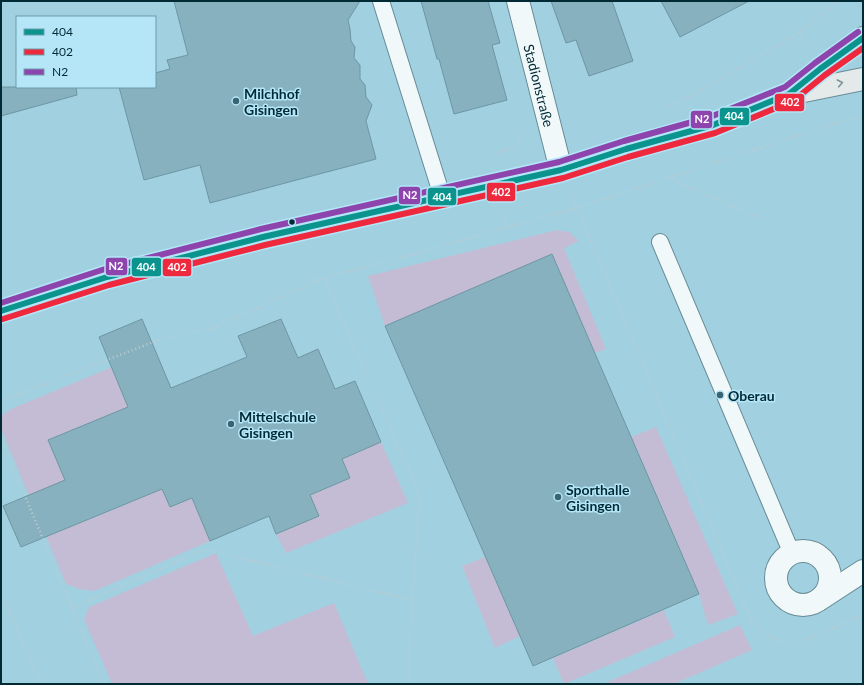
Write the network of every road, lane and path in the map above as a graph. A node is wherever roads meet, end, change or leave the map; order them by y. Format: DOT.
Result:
graph roads {
  1 [pos="381,1"];
  2 [pos="518,1"];
  3 [pos="839,1"];
  4 [pos="863,38"];
  5 [pos="863,79"];
  6 [pos="789,94"];
  7 [pos="664,109"];
  8 [pos="863,118"];
  9 [pos="521,129"];
  10 [pos="494,158"];
  11 [pos="561,170"];
  12 [pos="668,178"];
  13 [pos="442,196"];
  14 [pos="577,208"];
  15 [pos="758,217"];
  16 [pos="660,242"];
  17 [pos="243,278"];
  18 [pos="324,278"];
  19 [pos="1,311"];
  20 [pos="367,376"];
  21 [pos="376,397"];
  22 [pos="1,401"];
  23 [pos="1,439"];
  24 [pos="792,554"];
  25 [pos="824,561"];
  26 [pos="862,572"];
  27 [pos="1,592"];
  28 [pos="412,600"];
  29 [pos="819,600"];
  30 [pos="72,608"];
  31 [pos="863,615"];
  32 [pos="41,684"];
  33 [pos="104,684"];
  34 [pos="408,684"];
  1 -- 13 [label="lane"];
  2 -- 11 [label="street, Stadionstraße"];
  3 -- 7 [label="path"];
  4 -- 6 [label="main road"];
  6 -- 5 [label="main road, one-way"];
  6 -- 11 [label="main road"];
  8 -- 12 [label="path"];
  9 -- 10 [label="path"];
  11 -- 13 [label="main road"];
  12 -- 14 [label="path"];
  12 -- 15 [label="path"];
  13 -- 19 [label="main road"];
  14 -- 18 [label="path"];
  14 -- 31 [label="path"];
  16 -- 24 [label="lane"];
  17 -- 18 [label="path"];
  18 -- 20 [label="path"];
  18 -- 22 [label="path"];
  21 -- 28 [label="path"];
  23 -- 30 [label="path"];
  24 -- 25 [label="street"];
  24 -- 29 [label="street"];
  25 -- 26 [label="street"];
  25 -- 29 [label="street"];
  26 -- 29 [label="street"];
  27 -- 32 [label="path"];
  28 -- 30 [label="path"];
  28 -- 34 [label="path"];
  30 -- 33 [label="path"];
}
